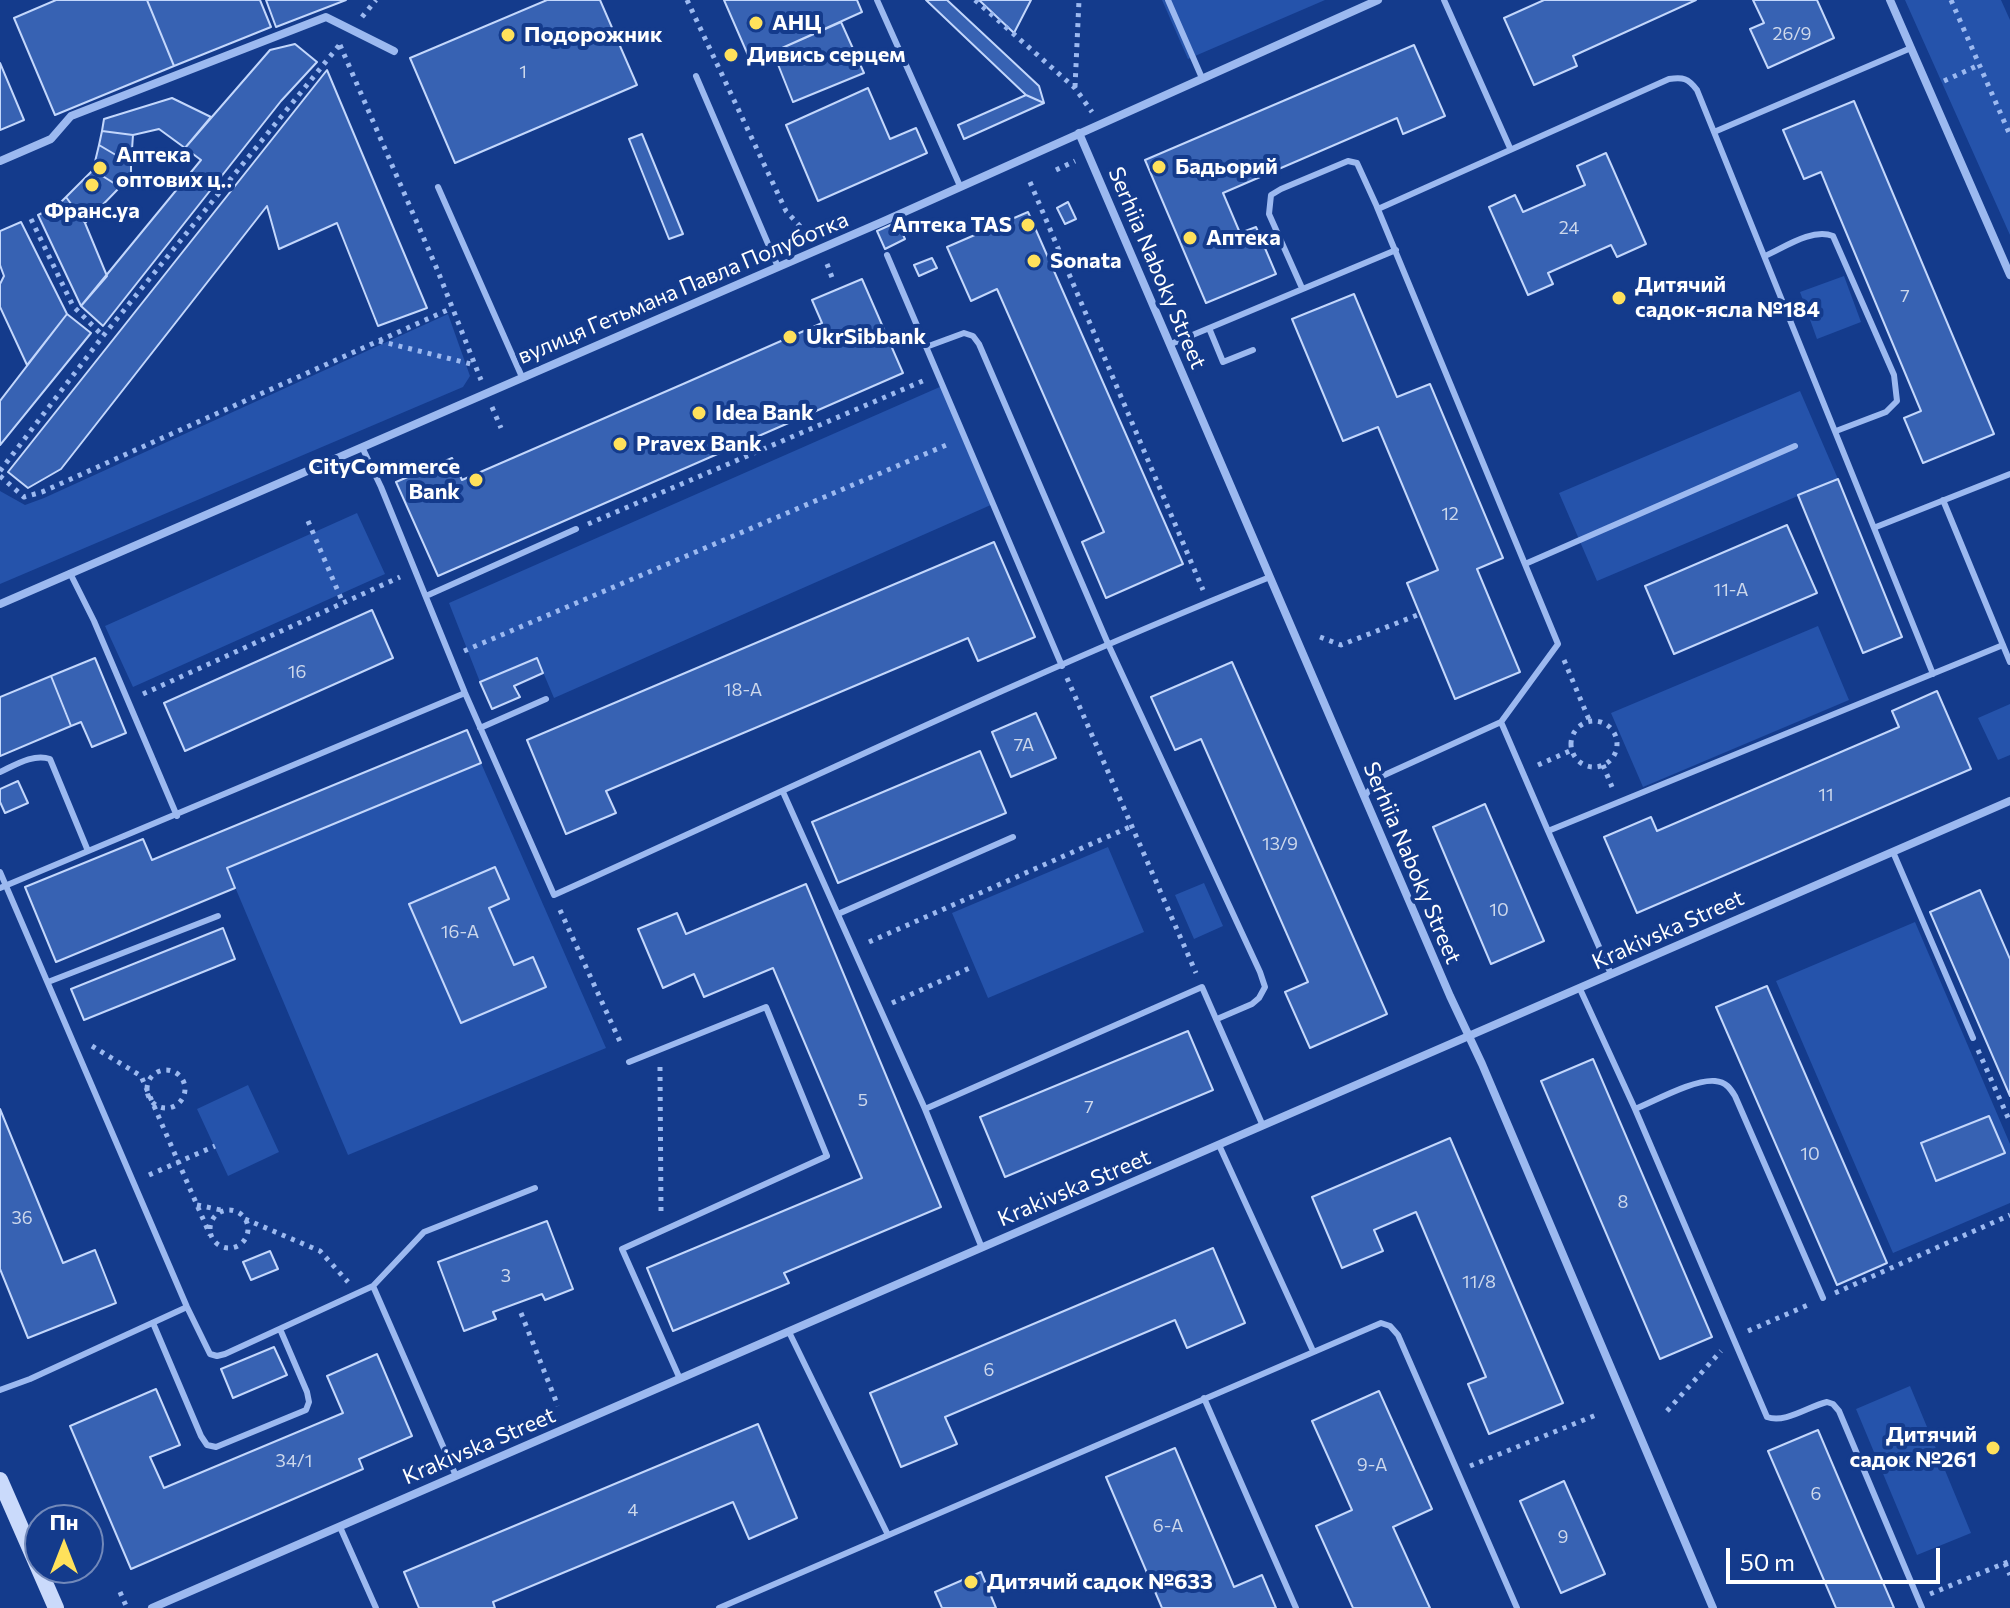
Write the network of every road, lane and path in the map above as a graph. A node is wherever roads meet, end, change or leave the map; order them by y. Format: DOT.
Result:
graph roads {
  1 [pos="376,0"];
  2 [pos="687,0"];
  3 [pos="877,0"];
  4 [pos="975,0"];
  5 [pos="1079,0"];
  6 [pos="1168,0"];
  7 [pos="1378,0"];
  8 [pos="1444,0"];
  9 [pos="1890,0"];
  10 [pos="1951,0"];
  11 [pos="352,30"];
  12 [pos="340,45"];
  13 [pos="1911,48"];
  14 [pos="394,51"];
  15 [pos="1979,65"];
  16 [pos="696,76"];
  17 [pos="1202,78"];
  18 [pos="1075,88"];
  19 [pos="1928,88"];
  20 [pos="1100,123"];
  21 [pos="1714,132"];
  22 [pos="1079,133"];
  23 [pos="2010,135"];
  24 [pos="1510,148"];
  25 [pos="0,161"];
  26 [pos="1030,182"];
  27 [pos="960,186"];
  28 [pos="438,187"];
  29 [pos="1378,208"];
  30 [pos="31,219"];
  31 [pos="821,249"];
  32 [pos="1396,250"];
  33 [pos="887,255"];
  34 [pos="1765,256"];
  35 [pos="778,267"];
  36 [pos="2010,275"];
  37 [pos="833,280"];
  38 [pos="1302,288"];
  39 [pos="452,308"];
  40 [pos="1209,328"];
  41 [pos="103,336"];
  42 [pos="378,341"];
  43 [pos="1171,344"];
  44 [pos="926,347"];
  45 [pos="1253,350"];
  46 [pos="475,365"];
  47 [pos="937,375"];
  48 [pos="522,377"];
  49 [pos="486,393"];
  50 [pos="501,428"];
  51 [pos="1836,431"];
  52 [pos="947,445"];
  53 [pos="1795,446"];
  54 [pos="362,447"];
  55 [pos="0,473"];
  56 [pos="2010,474"];
  57 [pos="1943,500"];
  58 [pos="308,521"];
  59 [pos="1876,527"];
  60 [pos="576,529"];
  61 [pos="1525,564"];
  62 [pos="415,570"];
  63 [pos="70,573"];
  64 [pos="1270,577"];
  65 [pos="426,596"];
  66 [pos="1208,602"];
  67 [pos="343,603"];
  68 [pos="0,604"];
  69 [pos="1420,614"];
  70 [pos="1320,637"];
  71 [pos="1558,644"];
  72 [pos="2003,645"];
  73 [pos="1109,646"];
  74 [pos="469,649"];
  75 [pos="2010,662"];
  76 [pos="1062,666"];
  77 [pos="1933,674"];
  78 [pos="465,693"];
  79 [pos="546,699"];
  80 [pos="129,700"];
  81 [pos="1501,722"];
  82 [pos="1590,722"];
  83 [pos="480,728"];
  84 [pos="1572,750"];
  85 [pos="1522,771"];
  86 [pos="0,772"];
  87 [pos="783,792"];
  88 [pos="1364,797"];
  89 [pos="2010,801"];
  90 [pos="177,816"];
  91 [pos="1132,826"];
  92 [pos="1548,831"];
  93 [pos="1013,837"];
  94 [pos="88,851"];
  95 [pos="1893,852"];
  96 [pos="0,872"];
  97 [pos="3,887"];
  98 [pos="554,895"];
  99 [pos="838,914"];
  100 [pos="218,916"];
  101 [pos="853,949"];
  102 [pos="974,966"];
  103 [pos="1611,974"];
  104 [pos="48,982"];
  105 [pos="1202,987"];
  106 [pos="1580,989"];
  107 [pos="880,1008"];
  108 [pos="1217,1019"];
  109 [pos="68,1030"];
  110 [pos="1468,1037"];
  111 [pos="1973,1038"];
  112 [pos="660,1050"];
  113 [pos="629,1062"];
  114 [pos="148,1095"];
  115 [pos="925,1109"];
  116 [pos="1635,1109"];
  117 [pos="2010,1122"];
  118 [pos="1263,1126"];
  119 [pos="1219,1145"];
  120 [pos="215,1146"];
  121 [pos="178,1163"];
  122 [pos="133,1182"];
  123 [pos="535,1188"];
  124 [pos="197,1205"];
  125 [pos="222,1210"];
  126 [pos="2010,1215"];
  127 [pos="245,1219"];
  128 [pos="661,1231"];
  129 [pos="210,1235"];
  130 [pos="982,1248"];
  131 [pos="373,1286"];
  132 [pos="358,1293"];
  133 [pos="1823,1298"];
  134 [pos="187,1307"];
  135 [pos="521,1313"];
  136 [pos="153,1323"];
  137 [pos="280,1329"];
  138 [pos="789,1332"];
  139 [pos="1733,1338"];
  140 [pos="1313,1351"];
  141 [pos="680,1379"];
  142 [pos="0,1390"];
  143 [pos="1204,1398"];
  144 [pos="558,1406"];
  145 [pos="1667,1411"];
  146 [pos="1596,1415"];
  147 [pos="1457,1471"];
  148 [pos="456,1476"];
  149 [pos="0,1480"];
  150 [pos="340,1527"];
  151 [pos="888,1535"];
  152 [pos="2007,1562"];
  153 [pos="2010,1575"];
  154 [pos="120,1592"];
  155 [pos="1918,1599"];
  156 [pos="56,1608"];
  157 [pos="127,1608"];
  158 [pos="152,1608"];
  159 [pos="376,1608"];
  160 [pos="719,1608"];
  161 [pos="1296,1608"];
  162 [pos="1517,1608"];
  163 [pos="1713,1608"];
  164 [pos="1922,1608"];
  1 -- 11 [label="path"];
  2 -- 31 [label="path"];
  3 -- 27 [label="lane"];
  4 -- 18 [label="path"];
  5 -- 18 [label="path"];
  6 -- 17 [label="lane"];
  7 -- 17 [label="street, вулиця Гетьмана Павла Полуботка"];
  8 -- 24 [label="lane"];
  9 -- 13 [label="street"];
  10 -- 15 [label="path"];
  11 -- 12 [label="path"];
  11 -- 14 [label="street"];
  11 -- 25 [label="street"];
  12 -- 39 [label="path"];
  12 -- 41 [label="path"];
  13 -- 19 [label="street"];
  13 -- 21 [label="lane"];
  15 -- 19 [label="path"];
  15 -- 23 [label="path"];
  16 -- 35 [label="lane"];
  17 -- 20 [label="street, вулиця Гетьмана Павла Полуботка"];
  18 -- 20 [label="path"];
  19 -- 36 [label="street"];
  20 -- 22 [label="street, вулиця Гетьмана Павла Полуботка"];
  21 -- 24 [label="lane"];
  21 -- 34 [label="lane"];
  22 -- 27 [label="street, вулиця Гетьмана Павла Полуботка"];
  22 -- 43 [label="street, Serhiia Naboky Street"];
  24 -- 29 [label="lane"];
  26 -- 66 [label="path"];
  27 -- 31 [label="street, вулиця Гетьмана Павла Полуботка"];
  28 -- 48 [label="lane"];
  29 -- 32 [label="lane"];
  29 -- 38 [label="lane"];
  30 -- 41 [label="path"];
  31 -- 35 [label="street, вулиця Гетьмана Павла Полуботка"];
  31 -- 37 [label="path"];
  32 -- 38 [label="lane"];
  32 -- 61 [label="lane"];
  33 -- 44 [label="lane"];
  34 -- 51 [label="lane"];
  34 -- 51 [label="lane"];
  35 -- 48 [label="street, вулиця Гетьмана Павла Полуботка"];
  38 -- 40 [label="lane"];
  39 -- 42 [label="path"];
  39 -- 46 [label="path"];
  40 -- 43 [label="lane"];
  40 -- 45 [label="lane"];
  41 -- 55 [label="path"];
  42 -- 46 [label="path"];
  42 -- 55 [label="path"];
  43 -- 64 [label="street, Serhiia Naboky Street"];
  44 -- 47 [label="lane"];
  44 -- 73 [label="lane"];
  46 -- 49 [label="path"];
  47 -- 60 [label="path"];
  47 -- 76 [label="lane"];
  48 -- 49 [label="street, вулиця Гетьмана Павла Полуботка"];
  49 -- 50 [label="path"];
  49 -- 54 [label="street, вулиця Гетьмана Павла Полуботка"];
  51 -- 59 [label="lane"];
  52 -- 74 [label="path"];
  53 -- 61 [label="lane"];
  54 -- 62 [label="lane"];
  54 -- 63 [label="street, вулиця Гетьмана Павла Полуботка"];
  56 -- 57 [label="lane"];
  57 -- 59 [label="lane"];
  57 -- 72 [label="lane"];
  58 -- 67 [label="path"];
  59 -- 77 [label="lane"];
  60 -- 65 [label="lane"];
  61 -- 71 [label="lane"];
  62 -- 65 [label="lane"];
  62 -- 67 [label="path"];
  63 -- 68 [label="street, вулиця Гетьмана Павла Полуботка"];
  63 -- 80 [label="lane"];
  64 -- 66 [label="lane"];
  64 -- 88 [label="street, Serhiia Naboky Street"];
  65 -- 78 [label="lane"];
  66 -- 73 [label="lane"];
  67 -- 80 [label="path"];
  69 -- 70 [label="path"];
  71 -- 81 [label="lane"];
  71 -- 82 [label="path"];
  72 -- 75 [label="lane"];
  72 -- 77 [label="lane"];
  73 -- 76 [label="lane"];
  73 -- 108 [label="lane"];
  76 -- 87 [label="lane"];
  76 -- 91 [label="path"];
  77 -- 92 [label="lane"];
  78 -- 83 [label="lane"];
  78 -- 90 [label="lane"];
  79 -- 83 [label="lane"];
  80 -- 90 [label="lane"];
  81 -- 85 [label="lane"];
  81 -- 88 [label="lane"];
  82 -- 84 [label="path"];
  82 -- 84 [label="path"];
  83 -- 98 [label="lane"];
  84 -- 85 [label="path"];
  85 -- 92 [label="lane"];
  86 -- 94 [label="lane"];
  87 -- 98 [label="lane"];
  87 -- 99 [label="lane"];
  88 -- 110 [label="street, Serhiia Naboky Street"];
  89 -- 95 [label="street, Krakivska Street"];
  90 -- 94 [label="lane"];
  91 -- 101 [label="path"];
  91 -- 105 [label="path"];
  92 -- 103 [label="lane"];
  93 -- 99 [label="lane"];
  94 -- 97 [label="lane"];
  95 -- 103 [label="street, Krakivska Street"];
  95 -- 111 [label="lane"];
  96 -- 97 [label="lane"];
  97 -- 104 [label="lane"];
  98 -- 113 [label="path"];
  99 -- 101 [label="lane"];
  100 -- 104 [label="lane"];
  101 -- 107 [label="lane"];
  102 -- 107 [label="path"];
  103 -- 106 [label="street, Krakivska Street"];
  104 -- 109 [label="lane"];
  105 -- 108 [label="lane"];
  105 -- 115 [label="lane"];
  106 -- 110 [label="street, Krakivska Street"];
  106 -- 116 [label="lane"];
  107 -- 115 [label="lane"];
  108 -- 118 [label="lane"];
  109 -- 114 [label="path"];
  109 -- 122 [label="lane"];
  110 -- 118 [label="street, Krakivska Street"];
  110 -- 163 [label="street, Serhiia Naboky Street"];
  111 -- 117 [label="path"];
  112 -- 113 [label="lane"];
  112 -- 128 [label="path"];
  112 -- 128 [label="lane"];
  114 -- 114 [label="path"];
  114 -- 121 [label="path"];
  115 -- 130 [label="lane"];
  116 -- 133 [label="lane"];
  116 -- 139 [label="lane"];
  118 -- 119 [label="street, Krakivska Street"];
  119 -- 130 [label="street, Krakivska Street"];
  119 -- 140 [label="lane"];
  120 -- 121 [label="path"];
  121 -- 122 [label="path"];
  121 -- 124 [label="path"];
  122 -- 134 [label="lane"];
  123 -- 131 [label="lane"];
  124 -- 125 [label="path"];
  124 -- 129 [label="path"];
  125 -- 127 [label="path"];
  125 -- 129 [label="path"];
  126 -- 133 [label="path"];
  127 -- 129 [label="path"];
  127 -- 132 [label="path"];
  128 -- 141 [label="lane"];
  130 -- 138 [label="street, Krakivska Street"];
  131 -- 132 [label="lane"];
  131 -- 148 [label="lane"];
  132 -- 137 [label="lane"];
  133 -- 139 [label="path"];
  134 -- 136 [label="lane"];
  134 -- 137 [label="lane"];
  135 -- 144 [label="path"];
  136 -- 137 [label="lane"];
  136 -- 142 [label="lane"];
  138 -- 141 [label="street, Krakivska Street"];
  138 -- 151 [label="lane"];
  139 -- 145 [label="path"];
  139 -- 155 [label="lane"];
  140 -- 143 [label="lane"];
  140 -- 147 [label="lane"];
  141 -- 148 [label="street, Krakivska Street"];
  143 -- 151 [label="lane"];
  143 -- 161 [label="lane"];
  146 -- 147 [label="path"];
  147 -- 162 [label="lane"];
  148 -- 150 [label="street, Krakivska Street"];
  149 -- 156 [label="main road"];
  150 -- 158 [label="street, Krakivska Street"];
  150 -- 159 [label="lane"];
  151 -- 160 [label="lane"];
  152 -- 153 [label="path"];
  152 -- 155 [label="path"];
  154 -- 157 [label="path"];
  155 -- 164 [label="lane"];
}
